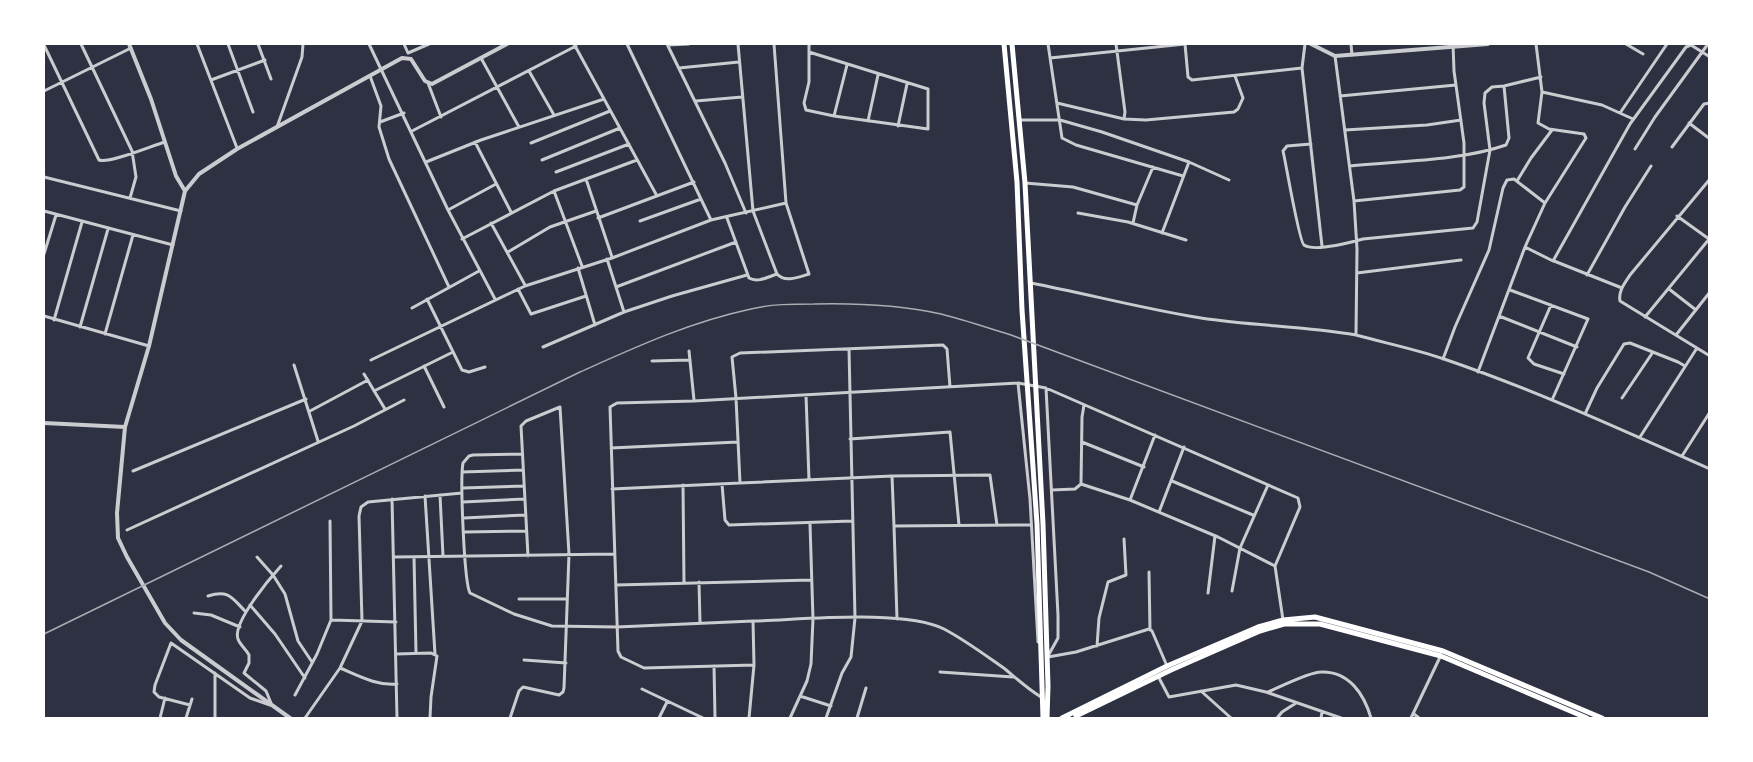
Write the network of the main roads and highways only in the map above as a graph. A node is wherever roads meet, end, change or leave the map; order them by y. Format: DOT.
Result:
graph roads {
  1 [pos="1005,44"];
  2 [pos="1012,44"];
  3 [pos="1442,653"];
  4 [pos="1168,669"];
  5 [pos="1043,718"];
  6 [pos="1047,718"];
  7 [pos="1062,718"];
  8 [pos="1070,718"];
  9 [pos="1587,718"];
  10 [pos="1602,718"];
  1 -- 5 [label="highway"];
  2 -- 6 [label="highway"];
  3 -- 4 [label="highway"];
  3 -- 4 [label="highway"];
  3 -- 9 [label="highway"];
  3 -- 10 [label="highway"];
  4 -- 7 [label="highway"];
  4 -- 8 [label="highway"];
}
